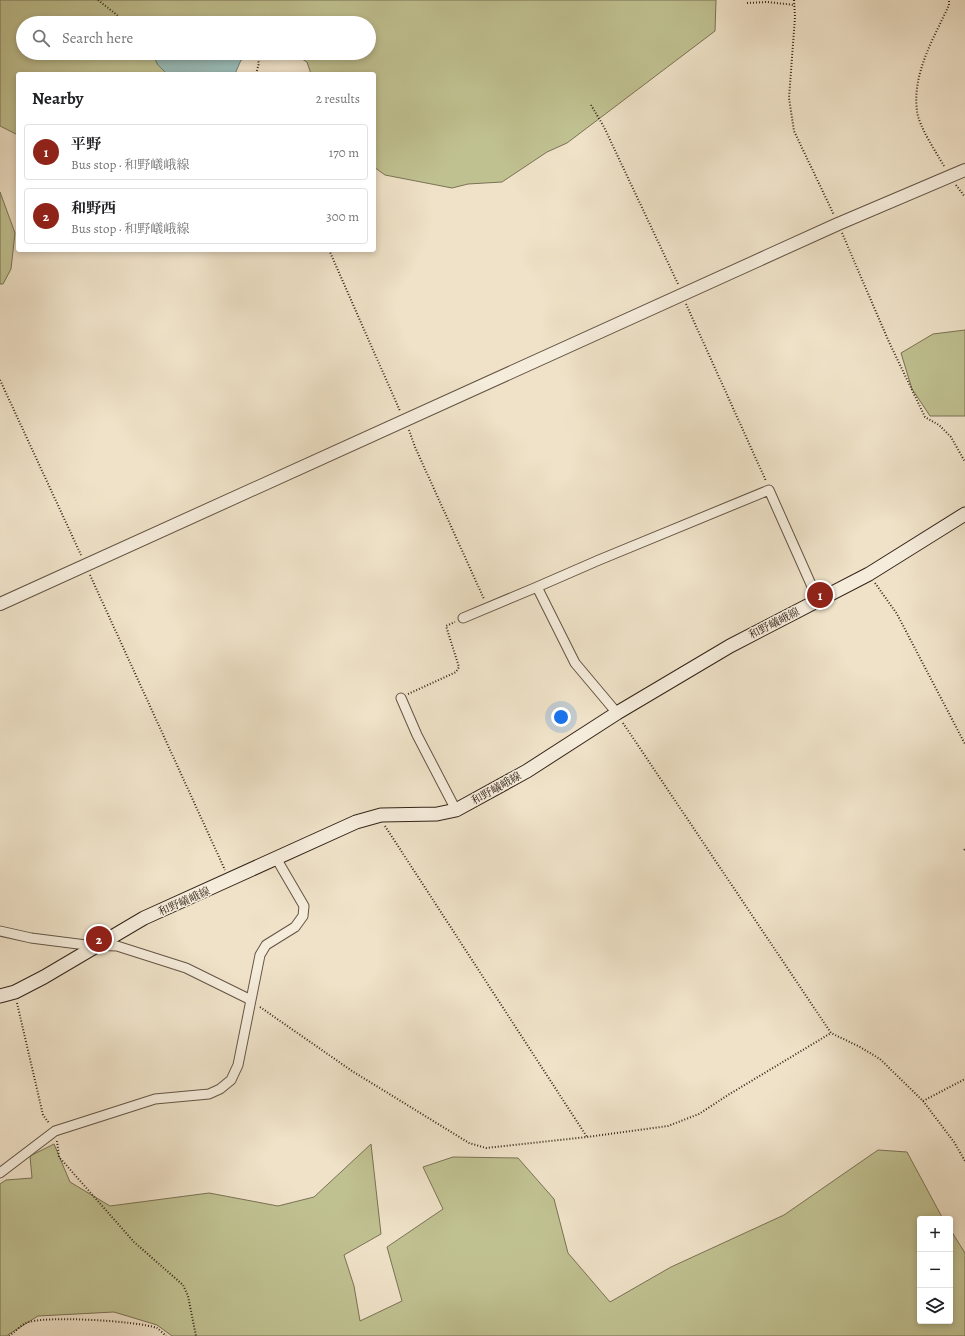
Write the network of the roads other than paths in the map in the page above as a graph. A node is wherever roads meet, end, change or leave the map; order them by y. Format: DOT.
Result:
graph roads {
  1 [pos="965,170"];
  2 [pos="965,514"];
  3 [pos="537,587"];
  4 [pos="818,600"];
  5 [pos="0,604"];
  6 [pos="462,618"];
  7 [pos="401,698"];
  8 [pos="617,714"];
  9 [pos="456,810"];
  10 [pos="276,858"];
  11 [pos="0,930"];
  12 [pos="100,945"];
  13 [pos="0,996"];
  14 [pos="251,1000"];
  15 [pos="0,1173"];
  1 -- 5 [label="street"];
  2 -- 4 [label="main road, 和野嶬峨線"];
  3 -- 4 [label="street"];
  3 -- 6 [label="street"];
  3 -- 8 [label="street"];
  4 -- 8 [label="main road, 和野嶬峨線"];
  7 -- 9 [label="street"];
  8 -- 9 [label="main road, 和野嶬峨線"];
  9 -- 10 [label="main road, 和野嶬峨線"];
  10 -- 12 [label="main road, 和野嶬峨線"];
  10 -- 14 [label="street"];
  11 -- 12 [label="street"];
  12 -- 13 [label="main road, 和野嶬峨線"];
  12 -- 14 [label="street"];
  14 -- 15 [label="street"];
}
